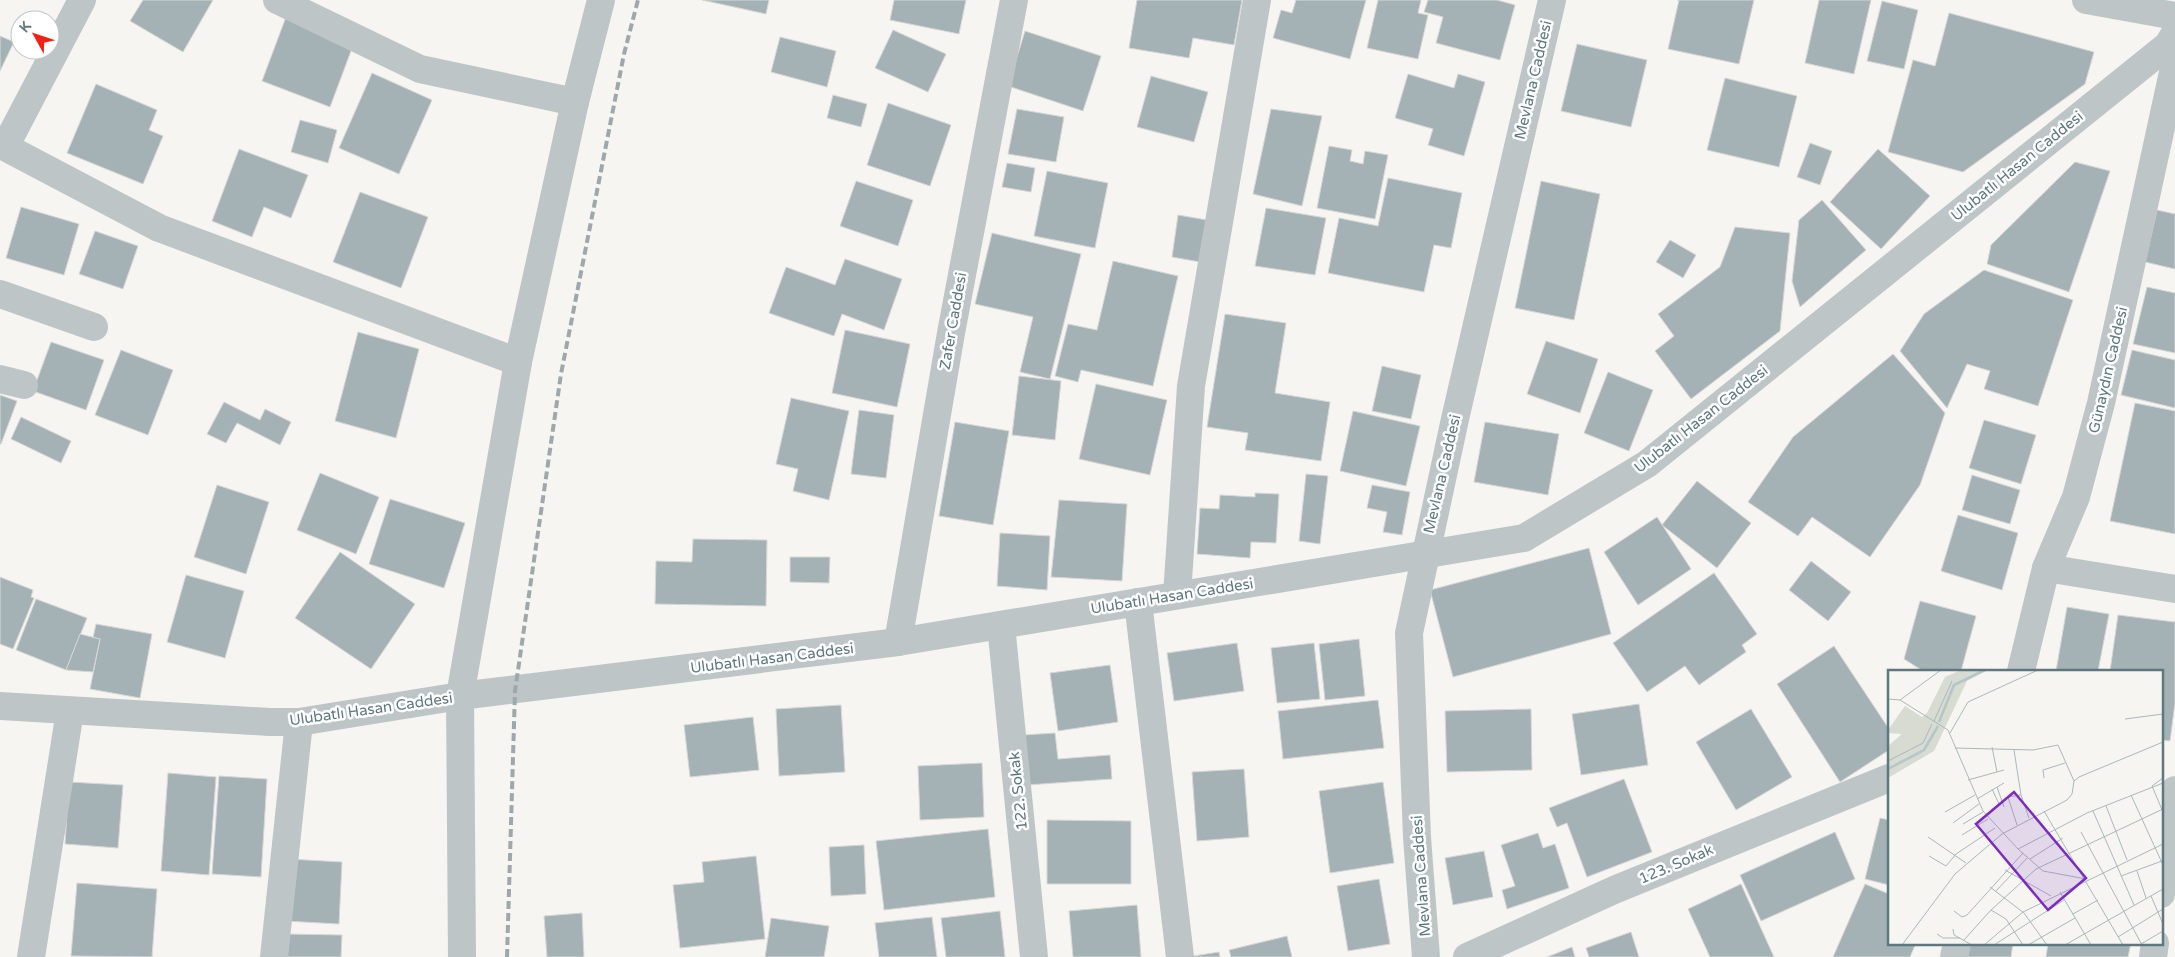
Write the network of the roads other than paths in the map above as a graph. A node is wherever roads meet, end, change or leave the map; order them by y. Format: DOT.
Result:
graph roads {
  1 [pos="82,0"];
  2 [pos="277,0"];
  3 [pos="601,0"];
  4 [pos="1014,0"];
  5 [pos="1257,0"];
  6 [pos="1552,0"];
  7 [pos="2086,0"];
  8 [pos="2175,16"];
  9 [pos="2175,33"];
  10 [pos="2175,63"];
  11 [pos="575,102"];
  12 [pos="0,294"];
  13 [pos="94,327"];
  14 [pos="518,362"];
  15 [pos="1425,554"];
  16 [pos="2046,568"];
  17 [pos="2175,589"];
  18 [pos="1177,595"];
  19 [pos="1138,602"];
  20 [pos="1001,624"];
  21 [pos="898,642"];
  22 [pos="2021,670"];
  23 [pos="460,696"];
  24 [pos="0,706"];
  25 [pos="70,711"];
  26 [pos="299,722"];
  27 [pos="1888,778"];
  28 [pos="2175,790"];
  29 [pos="2162,887"];
  30 [pos="1957,944"];
  31 [pos="2155,944"];
  32 [pos="31,957"];
  33 [pos="274,957"];
  34 [pos="462,957"];
  35 [pos="1034,957"];
  36 [pos="1180,957"];
  37 [pos="1426,957"];
  38 [pos="1467,957"];
  39 [pos="1954,957"];
  40 [pos="2153,957"];
  1 -- 14 [label="street"];
  2 -- 11 [label="street"];
  3 -- 11 [label="street"];
  4 -- 21 [label="street, Zafer Caddesi"];
  5 -- 18 [label="street"];
  6 -- 15 [label="street, Mevlana Caddesi"];
  7 -- 8 [label="street"];
  9 -- 15 [label="street, Ulubatlı Hasan Caddesi"];
  10 -- 16 [label="street, Günaydın Caddesi"];
  11 -- 14 [label="street"];
  12 -- 13 [label="street"];
  14 -- 23 [label="street"];
  15 -- 18 [label="street, Ulubatlı Hasan Caddesi"];
  15 -- 37 [label="street, Mevlana Caddesi"];
  16 -- 17 [label="street"];
  16 -- 22 [label="street, Günaydın Caddesi"];
  18 -- 19 [label="street, Ulubatlı Hasan Caddesi"];
  19 -- 20 [label="street, Ulubatlı Hasan Caddesi"];
  19 -- 36 [label="street"];
  20 -- 21 [label="street, Ulubatlı Hasan Caddesi"];
  20 -- 35 [label="street, 122. Sokak"];
  21 -- 23 [label="street, Ulubatlı Hasan Caddesi"];
  23 -- 26 [label="street, Ulubatlı Hasan Caddesi"];
  23 -- 34 [label="street"];
  24 -- 25 [label="street, Ulubatlı Hasan Caddesi"];
  25 -- 26 [label="street, Ulubatlı Hasan Caddesi"];
  25 -- 32 [label="street"];
  26 -- 33 [label="street"];
  27 -- 38 [label="street, 123. Sokak"];
  28 -- 29 [label="street"];
  30 -- 39 [label="street"];
  31 -- 40 [label="street"];
}
